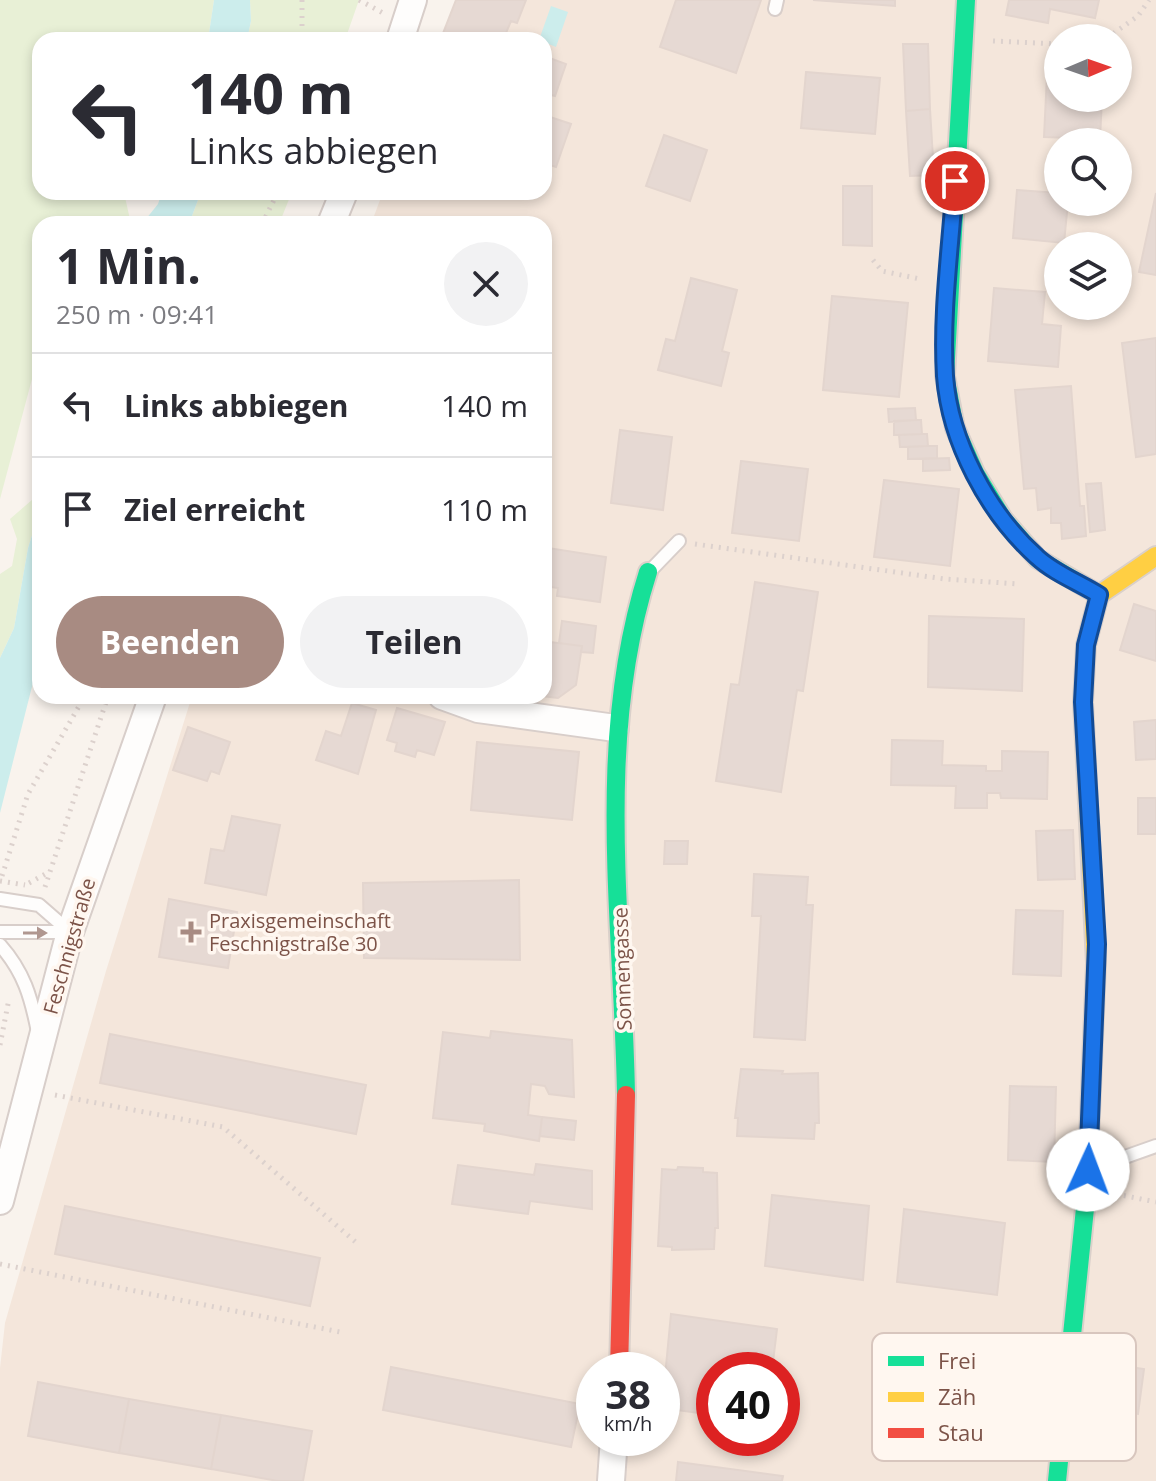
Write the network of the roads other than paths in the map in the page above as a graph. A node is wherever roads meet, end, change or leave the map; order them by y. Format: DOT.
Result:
graph roads {
  1 [pos="413,0"];
  2 [pos="966,0"];
  3 [pos="403,32"];
  4 [pos="679,541"];
  5 [pos="1156,556"];
  6 [pos="648,572"];
  7 [pos="1099,595"];
  8 [pos="150,704"];
  9 [pos="464,704"];
  10 [pos="615,728"];
  11 [pos="0,899"];
  12 [pos="0,932"];
  13 [pos="70,932"];
  14 [pos="0,945"];
  15 [pos="41,1048"];
  16 [pos="1156,1146"];
  17 [pos="1088,1180"];
  18 [pos="0,1201"];
  19 [pos="1072,1333"];
  20 [pos="620,1352"];
  21 [pos="613,1456"];
  22 [pos="1059,1461"];
  23 [pos="611,1481"];
  24 [pos="1057,1481"];
  1 -- 3 [label="street"];
  2 -- 7 [label="street"];
  4 -- 6 [label="lane"];
  5 -- 7 [label="street"];
  6 -- 10 [label="street, Sonnengasse"];
  7 -- 17 [label="street"];
  8 -- 13 [label="street, Feschnigstraße"];
  9 -- 10 [label="street"];
  10 -- 20 [label="street, Sonnengasse"];
  11 -- 13 [label="lane"];
  12 -- 13 [label="lane, one-way"];
  13 -- 15 [label="street, Feschnigstraße"];
  14 -- 15 [label="lane"];
  15 -- 18 [label="street, Feschnigstraße"];
  16 -- 17 [label="lane"];
  17 -- 19 [label="street"];
  21 -- 23 [label="street"];
  22 -- 24 [label="street"];
}
